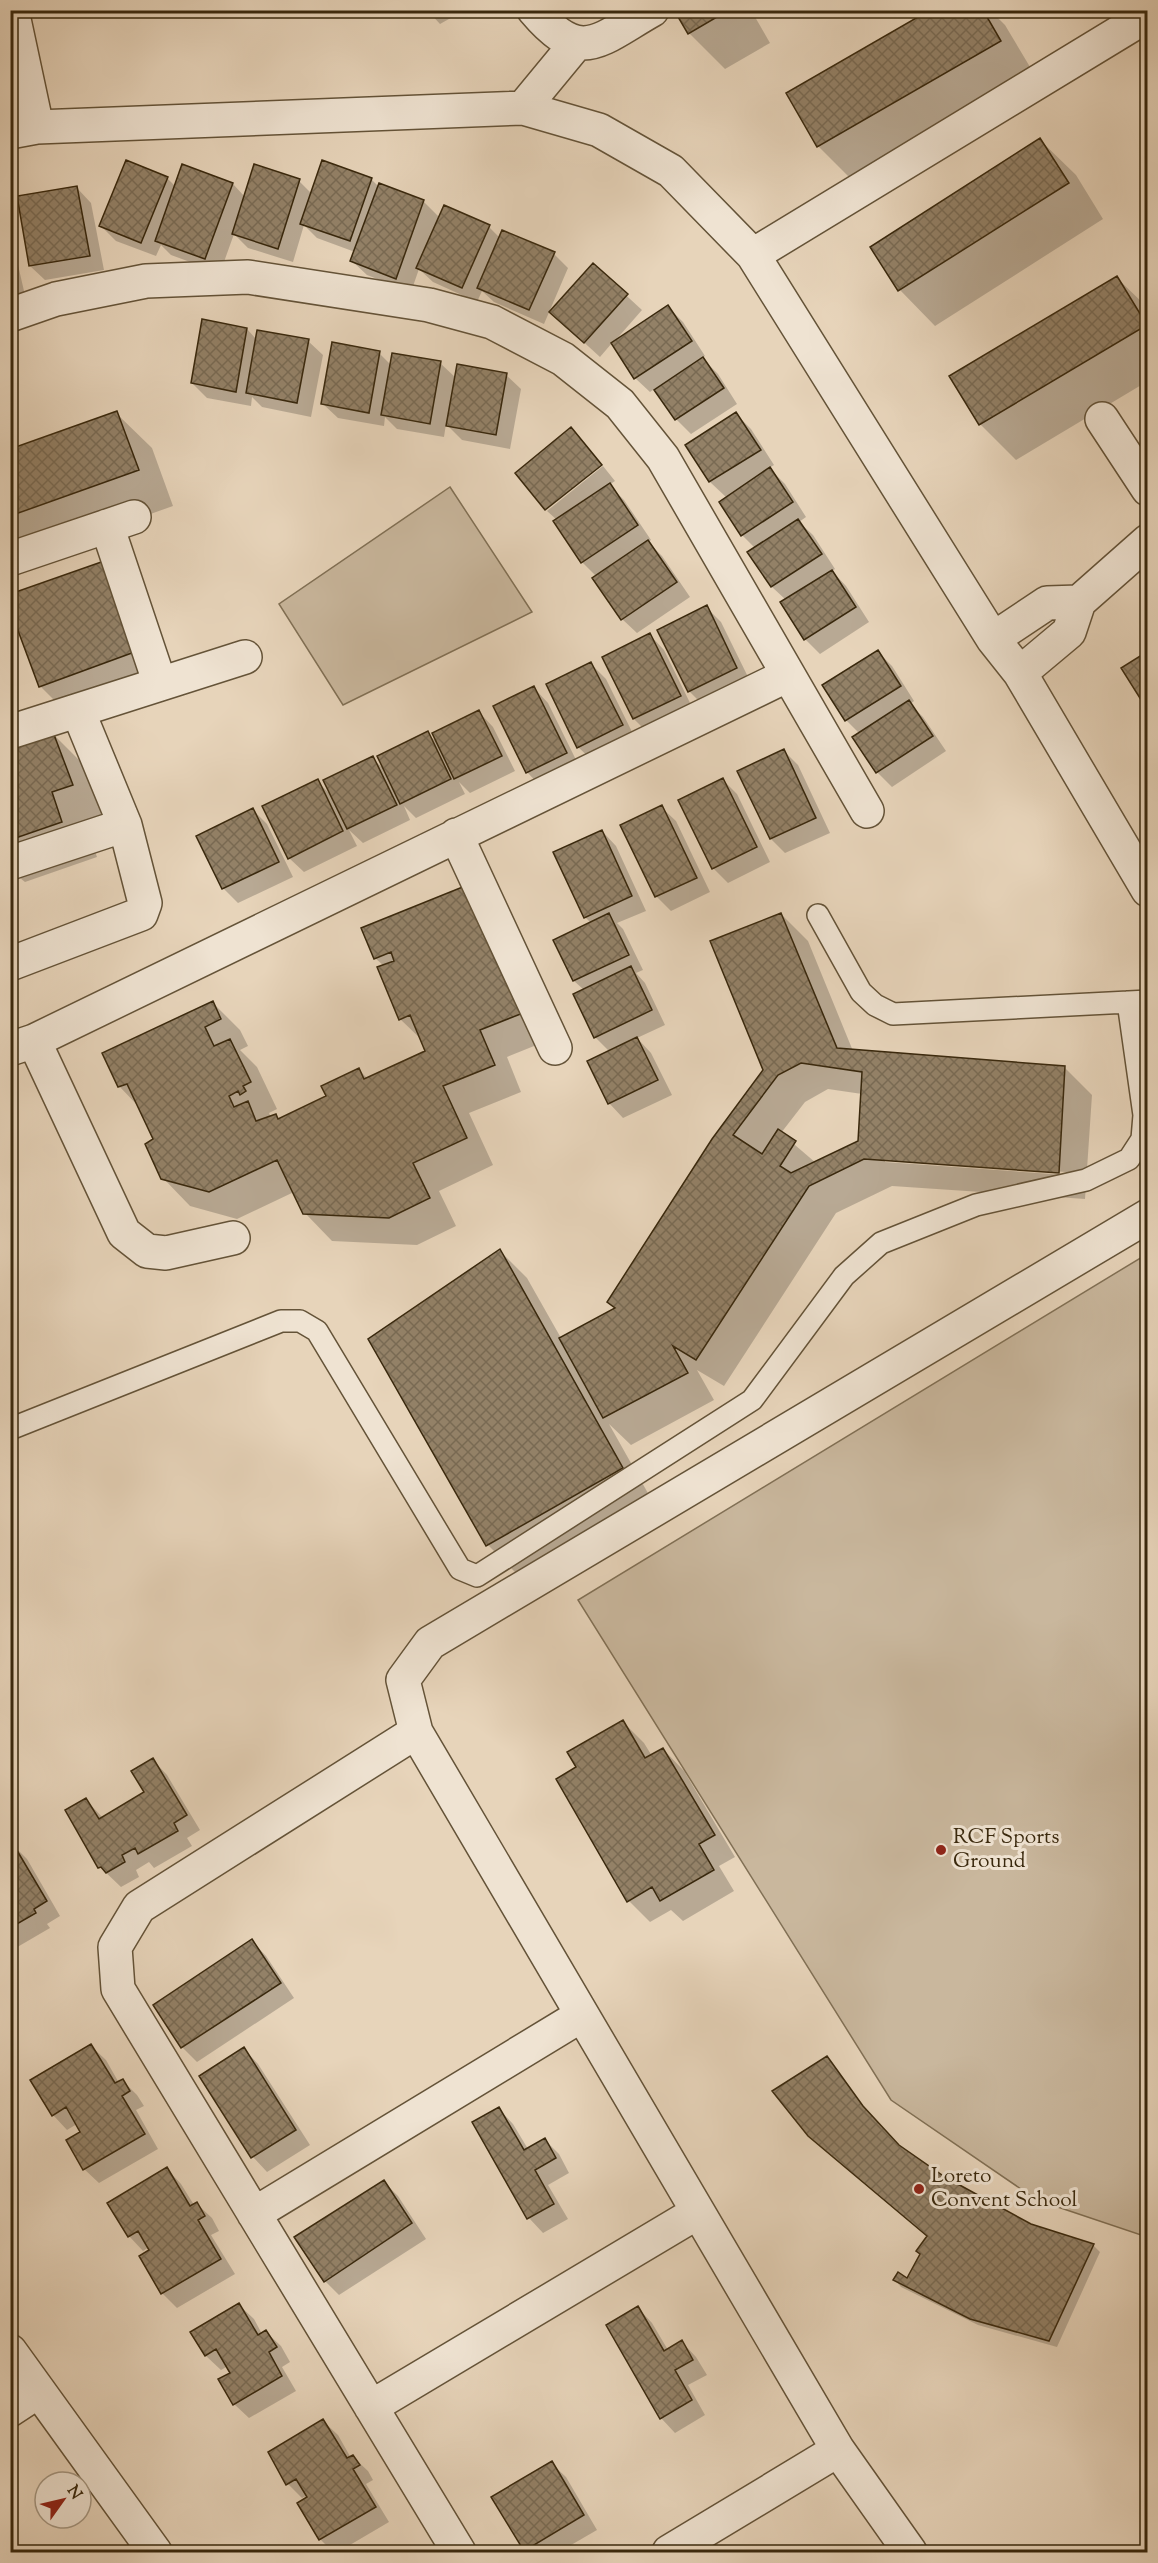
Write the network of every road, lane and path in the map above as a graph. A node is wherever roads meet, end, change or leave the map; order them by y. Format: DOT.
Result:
graph roads {
  1 [pos="12,10"];
  2 [pos="534,10"];
  3 [pos="652,10"];
  4 [pos="1148,15"];
  5 [pos="575,45"];
  6 [pos="523,108"];
  7 [pos="24,130"];
  8 [pos="753,255"];
  9 [pos="10,315"];
  10 [pos="1102,419"];
  11 [pos="1148,489"];
  12 [pos="1148,541"];
  13 [pos="10,560"];
  14 [pos="1079,602"];
  15 [pos="993,639"];
  16 [pos="245,657"];
  17 [pos="1020,673"];
  18 [pos="788,675"];
  19 [pos="160,684"];
  20 [pos="78,711"];
  21 [pos="10,732"];
  22 [pos="867,811"];
  23 [pos="126,825"];
  24 [pos="456,835"];
  25 [pos="10,863"];
  26 [pos="1148,890"];
  27 [pos="818,915"];
  28 [pos="10,964"];
  29 [pos="1138,1002"];
  30 [pos="22,1045"];
  31 [pos="555,1048"];
  32 [pos="1148,1216"];
  33 [pos="233,1238"];
  34 [pos="10,1429"];
  35 [pos="416,1732"];
  36 [pos="582,2015"];
  37 [pos="698,2212"];
  38 [pos="254,2214"];
  39 [pos="10,2351"];
  40 [pos="39,2391"];
  41 [pos="370,2407"];
  42 [pos="10,2410"];
  43 [pos="838,2450"];
  44 [pos="155,2553"];
  45 [pos="459,2553"];
  46 [pos="669,2553"];
  47 [pos="910,2553"];
  1 -- 7 [label="street"];
  2 -- 5 [label="street"];
  3 -- 5 [label="street"];
  4 -- 8 [label="street"];
  5 -- 6 [label="street"];
  6 -- 7 [label="street"];
  6 -- 8 [label="street"];
  8 -- 15 [label="street"];
  9 -- 18 [label="street"];
  10 -- 11 [label="street"];
  12 -- 14 [label="street"];
  13 -- 19 [label="street"];
  14 -- 15 [label="street"];
  14 -- 17 [label="street"];
  15 -- 17 [label="street"];
  16 -- 19 [label="street"];
  17 -- 26 [label="street"];
  18 -- 22 [label="street"];
  18 -- 24 [label="street"];
  19 -- 20 [label="street"];
  20 -- 21 [label="street"];
  20 -- 23 [label="street"];
  23 -- 25 [label="street"];
  23 -- 28 [label="street"];
  24 -- 30 [label="street"];
  24 -- 31 [label="street"];
  27 -- 29 [label="lane"];
  29 -- 34 [label="lane"];
  30 -- 33 [label="street"];
  32 -- 35 [label="street"];
  35 -- 36 [label="street"];
  35 -- 38 [label="street"];
  36 -- 37 [label="street"];
  36 -- 38 [label="street"];
  37 -- 41 [label="street"];
  37 -- 43 [label="street"];
  38 -- 41 [label="street"];
  39 -- 40 [label="street"];
  40 -- 42 [label="street"];
  40 -- 44 [label="street"];
  41 -- 45 [label="street"];
  43 -- 46 [label="street"];
  43 -- 47 [label="street"];
}
